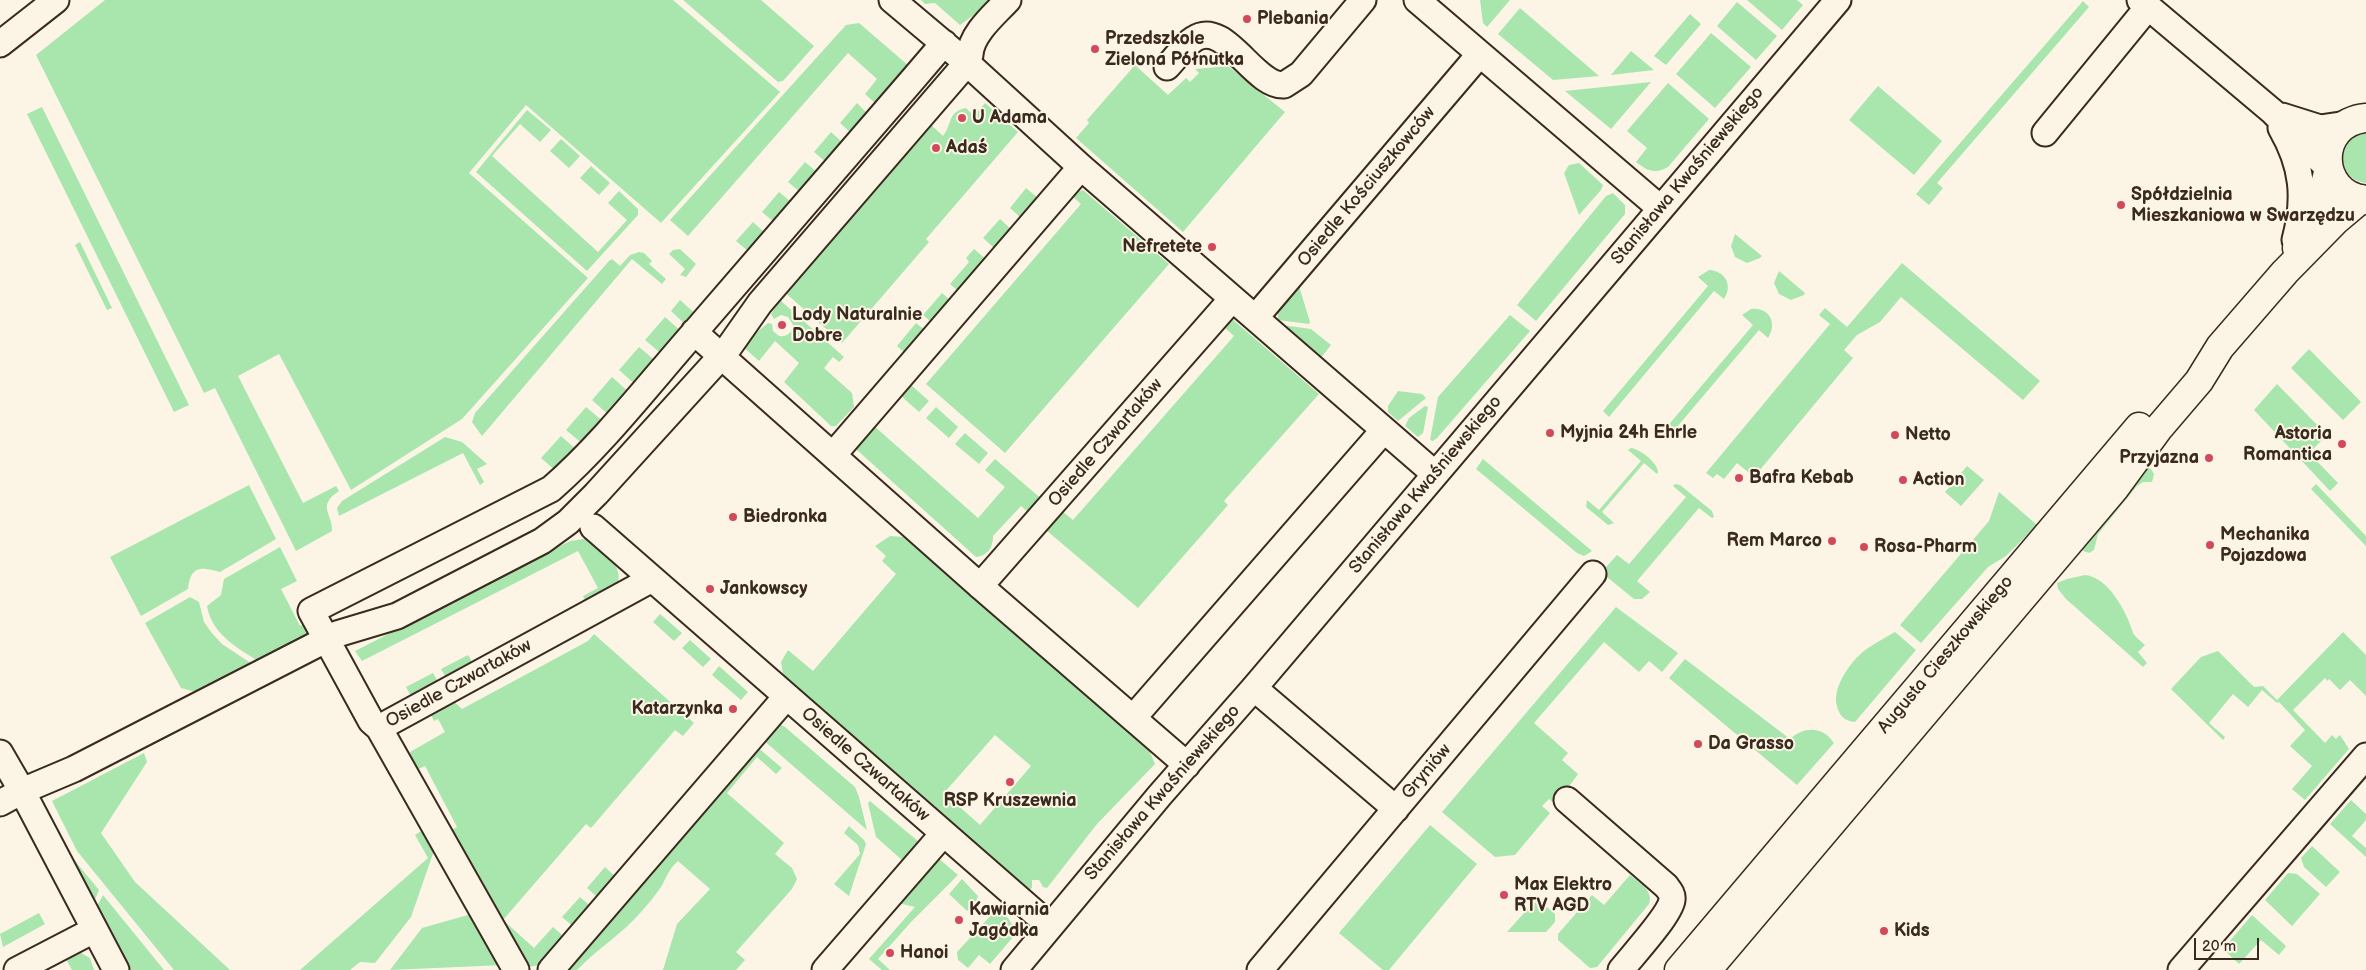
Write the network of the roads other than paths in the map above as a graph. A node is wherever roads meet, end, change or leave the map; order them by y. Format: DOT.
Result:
graph roads {
  1 [pos="56,0"];
  2 [pos="892,0"];
  3 [pos="1008,0"];
  4 [pos="1363,0"];
  5 [pos="1417,0"];
  6 [pos="1838,0"];
  7 [pos="2144,4"];
  8 [pos="944,43"];
  9 [pos="0,44"];
  10 [pos="1479,55"];
  11 [pos="1168,67"];
  12 [pos="2273,112"];
  13 [pos="2360,119"];
  14 [pos="2045,133"];
  15 [pos="1081,168"];
  16 [pos="2329,169"];
  17 [pos="2364,199"];
  18 [pos="1660,208"];
  19 [pos="2285,272"];
  20 [pos="1232,298"];
  21 [pos="1255,318"];
  22 [pos="694,332"];
  23 [pos="2220,347"];
  24 [pos="1384,430"];
  25 [pos="833,455"];
  26 [pos="1435,474"];
  27 [pos="593,527"];
  28 [pos="1593,574"];
  29 [pos="652,579"];
  30 [pos="980,586"];
  31 [pos="326,640"];
  32 [pos="1254,688"];
  33 [pos="786,697"];
  34 [pos="1133,718"];
  35 [pos="379,728"];
  36 [pos="0,753"];
  37 [pos="2366,756"];
  38 [pos="1187,765"];
  39 [pos="22,791"];
  40 [pos="1567,800"];
  41 [pos="0,803"];
  42 [pos="1396,809"];
  43 [pos="943,834"];
  44 [pos="1050,926"];
  45 [pos="94,930"];
  46 [pos="17,970"];
  47 [pos="116,970"];
  48 [pos="516,970"];
  49 [pos="551,970"];
  50 [pos="825,970"];
  51 [pos="1014,970"];
  52 [pos="1260,970"];
  53 [pos="1620,970"];
  54 [pos="1679,970"];
  55 [pos="1707,970"];
  56 [pos="2181,970"];
  1 -- 9 [label="street"];
  2 -- 8 [label="street"];
  3 -- 31 [label="street"];
  4 -- 11 [label="street"];
  5 -- 10 [label="street"];
  6 -- 18 [label="street, Stanisława Kwaśniewskiego"];
  7 -- 12 [label="street"];
  7 -- 14 [label="street"];
  8 -- 15 [label="street"];
  8 -- 22 [label="street"];
  10 -- 18 [label="street"];
  10 -- 21 [label="street, Osiedle Kościuszkowców"];
  12 -- 13 [label="street"];
  12 -- 16 [label="street"];
  12 -- 19 [label="street"];
  13 -- 16 [label="street, Augusta Cieszkowskiego"];
  15 -- 20 [label="street"];
  15 -- 25 [label="street"];
  16 -- 17 [label="street"];
  16 -- 19 [label="street, Augusta Cieszkowskiego"];
  17 -- 19 [label="street, Augusta Cieszkowskiego"];
  18 -- 26 [label="street, Stanisława Kwaśniewskiego"];
  19 -- 23 [label="street, Augusta Cieszkowskiego"];
  20 -- 21 [label="street"];
  20 -- 30 [label="street, Osiedle Czwartaków"];
  21 -- 24 [label="street"];
  22 -- 25 [label="street"];
  22 -- 31 [label="street"];
  23 -- 54 [label="street, Augusta Cieszkowskiego"];
  23 -- 55 [label="street, Augusta Cieszkowskiego"];
  24 -- 26 [label="street"];
  24 -- 34 [label="street"];
  25 -- 30 [label="street"];
  26 -- 32 [label="street, Stanisława Kwaśniewskiego"];
  27 -- 29 [label="street, Osiedle Czwartaków"];
  28 -- 42 [label="street, Gryniów"];
  29 -- 33 [label="street, Osiedle Czwartaków"];
  29 -- 35 [label="street, Osiedle Czwartaków"];
  30 -- 34 [label="street"];
  31 -- 35 [label="street"];
  31 -- 39 [label="street"];
  32 -- 38 [label="street, Stanisława Kwaśniewskiego"];
  32 -- 42 [label="street"];
  33 -- 43 [label="street, Osiedle Czwartaków"];
  33 -- 49 [label="street, Osiedle Czwartaków"];
  34 -- 38 [label="street"];
  35 -- 48 [label="street, Osiedle Czwartaków"];
  36 -- 39 [label="street"];
  37 -- 56 [label="street"];
  38 -- 44 [label="street, Stanisława Kwaśniewskiego"];
  39 -- 41 [label="street"];
  39 -- 45 [label="street"];
  40 -- 53 [label="street"];
  42 -- 52 [label="street, Gryniów"];
  43 -- 44 [label="street, Osiedle Czwartaków"];
  43 -- 50 [label="street, Osiedle Czwartaków"];
  44 -- 51 [label="street, Stanisława Kwaśniewskiego"];
  45 -- 46 [label="street"];
  45 -- 47 [label="street"];
}
